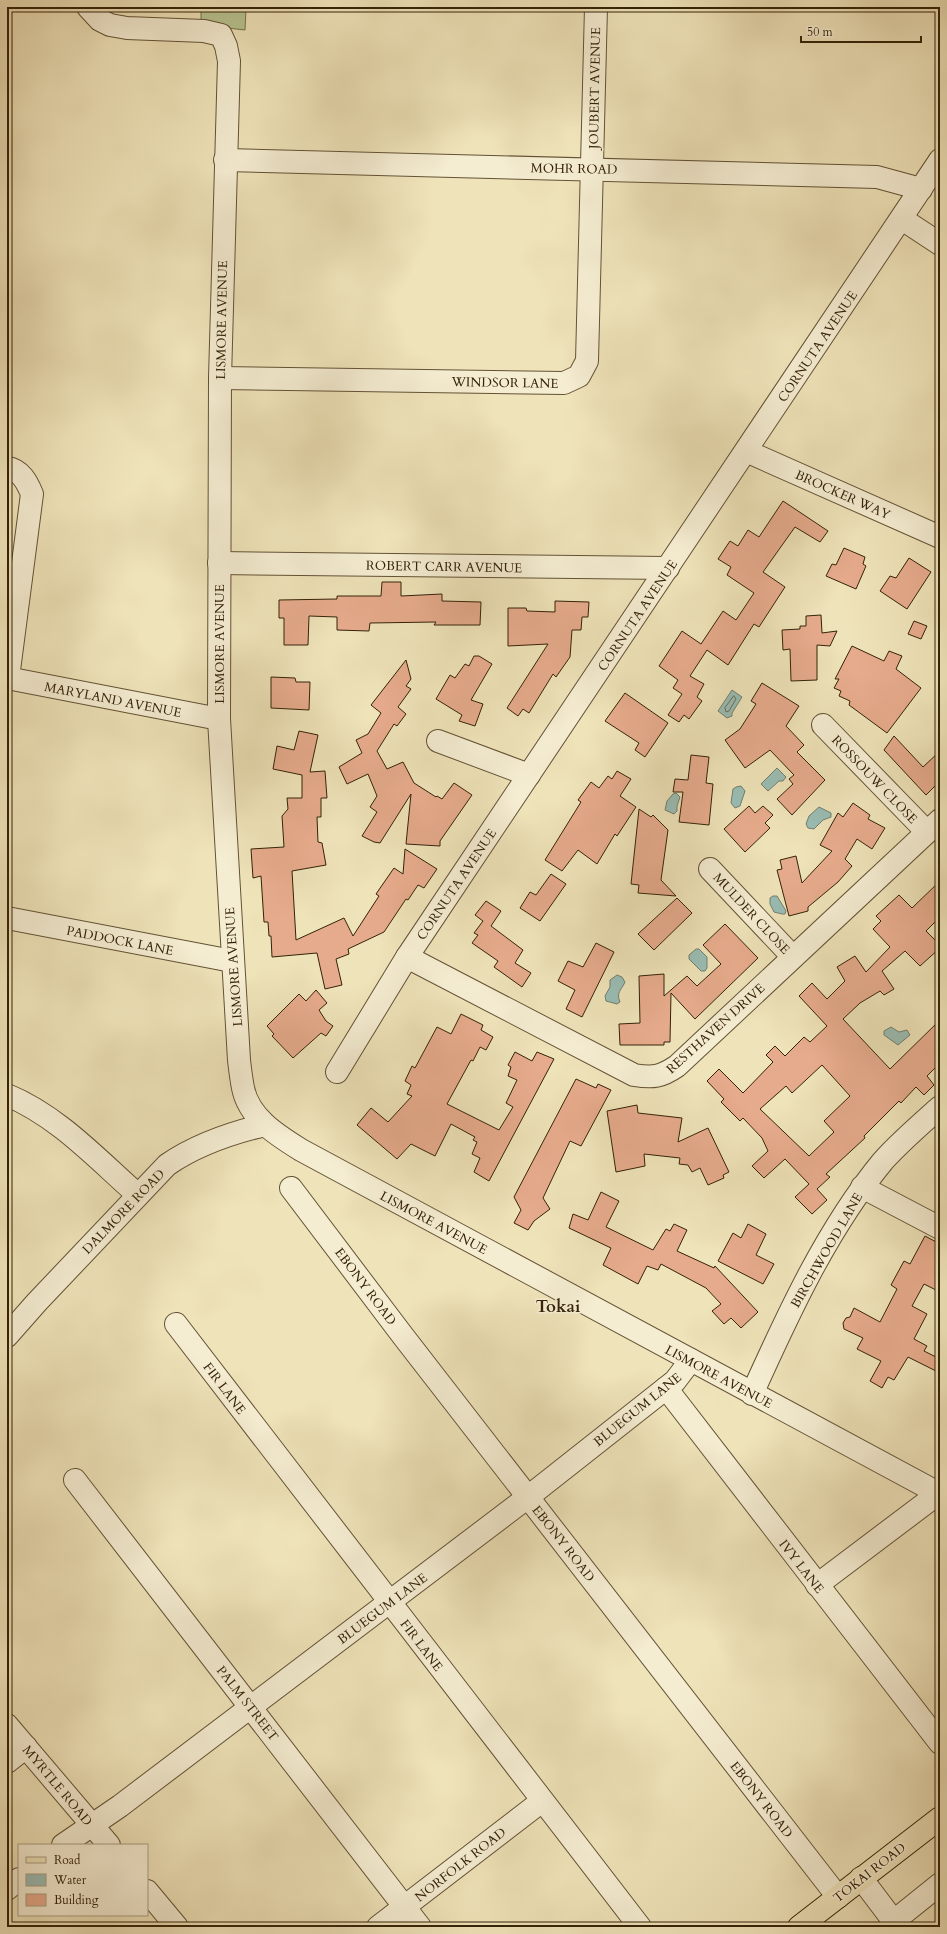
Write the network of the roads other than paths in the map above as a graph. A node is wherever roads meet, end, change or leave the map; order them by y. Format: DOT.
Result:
graph roads {
  1 [pos="88,7"];
  2 [pos="596,7"];
  3 [pos="225,160"];
  4 [pos="940,160"];
  5 [pos="592,169"];
  6 [pos="921,189"];
  7 [pos="902,219"];
  8 [pos="940,244"];
  9 [pos="220,378"];
  10 [pos="746,451"];
  11 [pos="7,468"];
  12 [pos="940,537"];
  13 [pos="219,564"];
  14 [pos="668,568"];
  15 [pos="8,678"];
  16 [pos="219,719"];
  17 [pos="823,725"];
  18 [pos="438,741"];
  19 [pos="529,775"];
  20 [pos="934,826"];
  21 [pos="710,869"];
  22 [pos="7,918"];
  23 [pos="407,957"];
  24 [pos="793,957"];
  25 [pos="232,961"];
  26 [pos="337,1072"];
  27 [pos="7,1095"];
  28 [pos="940,1107"];
  29 [pos="265,1125"];
  30 [pos="862,1187"];
  31 [pos="291,1188"];
  32 [pos="138,1194"];
  33 [pos="940,1228"];
  34 [pos="176,1324"];
  35 [pos="7,1336"];
  36 [pos="691,1360"];
  37 [pos="666,1388"];
  38 [pos="752,1394"];
  39 [pos="75,1480"];
  40 [pos="939,1494"];
  41 [pos="528,1497"];
  42 [pos="817,1585"];
  43 [pos="390,1602"];
  44 [pos="251,1707"];
  45 [pos="7,1725"];
  46 [pos="940,1743"];
  47 [pos="26,1747"];
  48 [pos="7,1762"];
  49 [pos="542,1801"];
  50 [pos="940,1818"];
  51 [pos="92,1826"];
  52 [pos="65,1844"];
  53 [pos="108,1844"];
  54 [pos="861,1878"];
  55 [pos="18,1880"];
  56 [pos="940,1884"];
  57 [pos="7,1888"];
  58 [pos="148,1892"];
  59 [pos="838,1897"];
  60 [pos="404,1906"];
  61 [pos="896,1924"];
  62 [pos="177,1927"];
  63 [pos="378,1927"];
  64 [pos="420,1927"];
  65 [pos="640,1927"];
  66 [pos="799,1927"];
  1 -- 3 [label="street, LISMORE AVENUE"];
  2 -- 5 [label="street, JOUBERT AVENUE"];
  3 -- 5 [label="street, MOHR ROAD"];
  3 -- 9 [label="street, LISMORE AVENUE"];
  4 -- 6 [label="street, CORNUTA AVENUE"];
  5 -- 6 [label="street, MOHR ROAD"];
  5 -- 9 [label="street, WINDSOR LANE"];
  6 -- 7 [label="street, CORNUTA AVENUE"];
  7 -- 8 [label="street"];
  7 -- 10 [label="street, CORNUTA AVENUE"];
  9 -- 13 [label="street, LISMORE AVENUE"];
  10 -- 12 [label="street, BROCKER WAY"];
  10 -- 14 [label="street, CORNUTA AVENUE"];
  11 -- 15 [label="street"];
  13 -- 14 [label="street, ROBERT CARR AVENUE"];
  13 -- 16 [label="street, LISMORE AVENUE"];
  14 -- 19 [label="street, CORNUTA AVENUE"];
  15 -- 16 [label="street, MARYLAND AVENUE"];
  16 -- 25 [label="street, LISMORE AVENUE"];
  17 -- 20 [label="street, ROSSOUW CLOSE"];
  18 -- 19 [label="street"];
  19 -- 23 [label="street, CORNUTA AVENUE"];
  20 -- 24 [label="street, RESTHAVEN DRIVE"];
  21 -- 24 [label="street, MULDER CLOSE"];
  22 -- 25 [label="street, PADDOCK LANE"];
  23 -- 24 [label="street, RESTHAVEN DRIVE"];
  23 -- 26 [label="street, CORNUTA AVENUE"];
  25 -- 29 [label="street, LISMORE AVENUE"];
  27 -- 32 [label="street"];
  28 -- 30 [label="street, BIRCHWOOD LANE"];
  29 -- 32 [label="street, DALMORE ROAD"];
  29 -- 36 [label="street, LISMORE AVENUE"];
  30 -- 33 [label="street"];
  30 -- 38 [label="street, BIRCHWOOD LANE"];
  31 -- 41 [label="street, EBONY ROAD"];
  32 -- 35 [label="street, DALMORE ROAD"];
  34 -- 43 [label="street, FIR LANE"];
  36 -- 37 [label="street, BLUEGUM LANE"];
  36 -- 38 [label="street, LISMORE AVENUE"];
  37 -- 41 [label="street, BLUEGUM LANE"];
  37 -- 42 [label="street, IVY LANE"];
  38 -- 40 [label="street, LISMORE AVENUE"];
  39 -- 44 [label="street, PALM STREET"];
  40 -- 42 [label="street"];
  41 -- 43 [label="street, BLUEGUM LANE"];
  41 -- 59 [label="street, EBONY ROAD"];
  42 -- 46 [label="street, IVY LANE"];
  43 -- 44 [label="street, BLUEGUM LANE"];
  43 -- 49 [label="street, FIR LANE"];
  44 -- 51 [label="street, BLUEGUM LANE"];
  44 -- 60 [label="street, PALM STREET"];
  45 -- 47 [label="street, MYRTLE ROAD"];
  47 -- 48 [label="street"];
  47 -- 51 [label="street, MYRTLE ROAD"];
  49 -- 60 [label="street, NORFOLK ROAD"];
  49 -- 65 [label="street, FIR LANE"];
  50 -- 54 [label="main road, TOKAI ROAD"];
  51 -- 52 [label="street, BLUEGUM LANE"];
  51 -- 53 [label="street, MYRTLE ROAD"];
  54 -- 59 [label="main road, TOKAI ROAD"];
  54 -- 61 [label="street"];
  55 -- 57 [label="street"];
  56 -- 61 [label="street"];
  58 -- 62 [label="street"];
  59 -- 66 [label="main road, TOKAI ROAD"];
  60 -- 63 [label="street, NORFOLK ROAD"];
  60 -- 64 [label="street, PALM STREET"];
}
